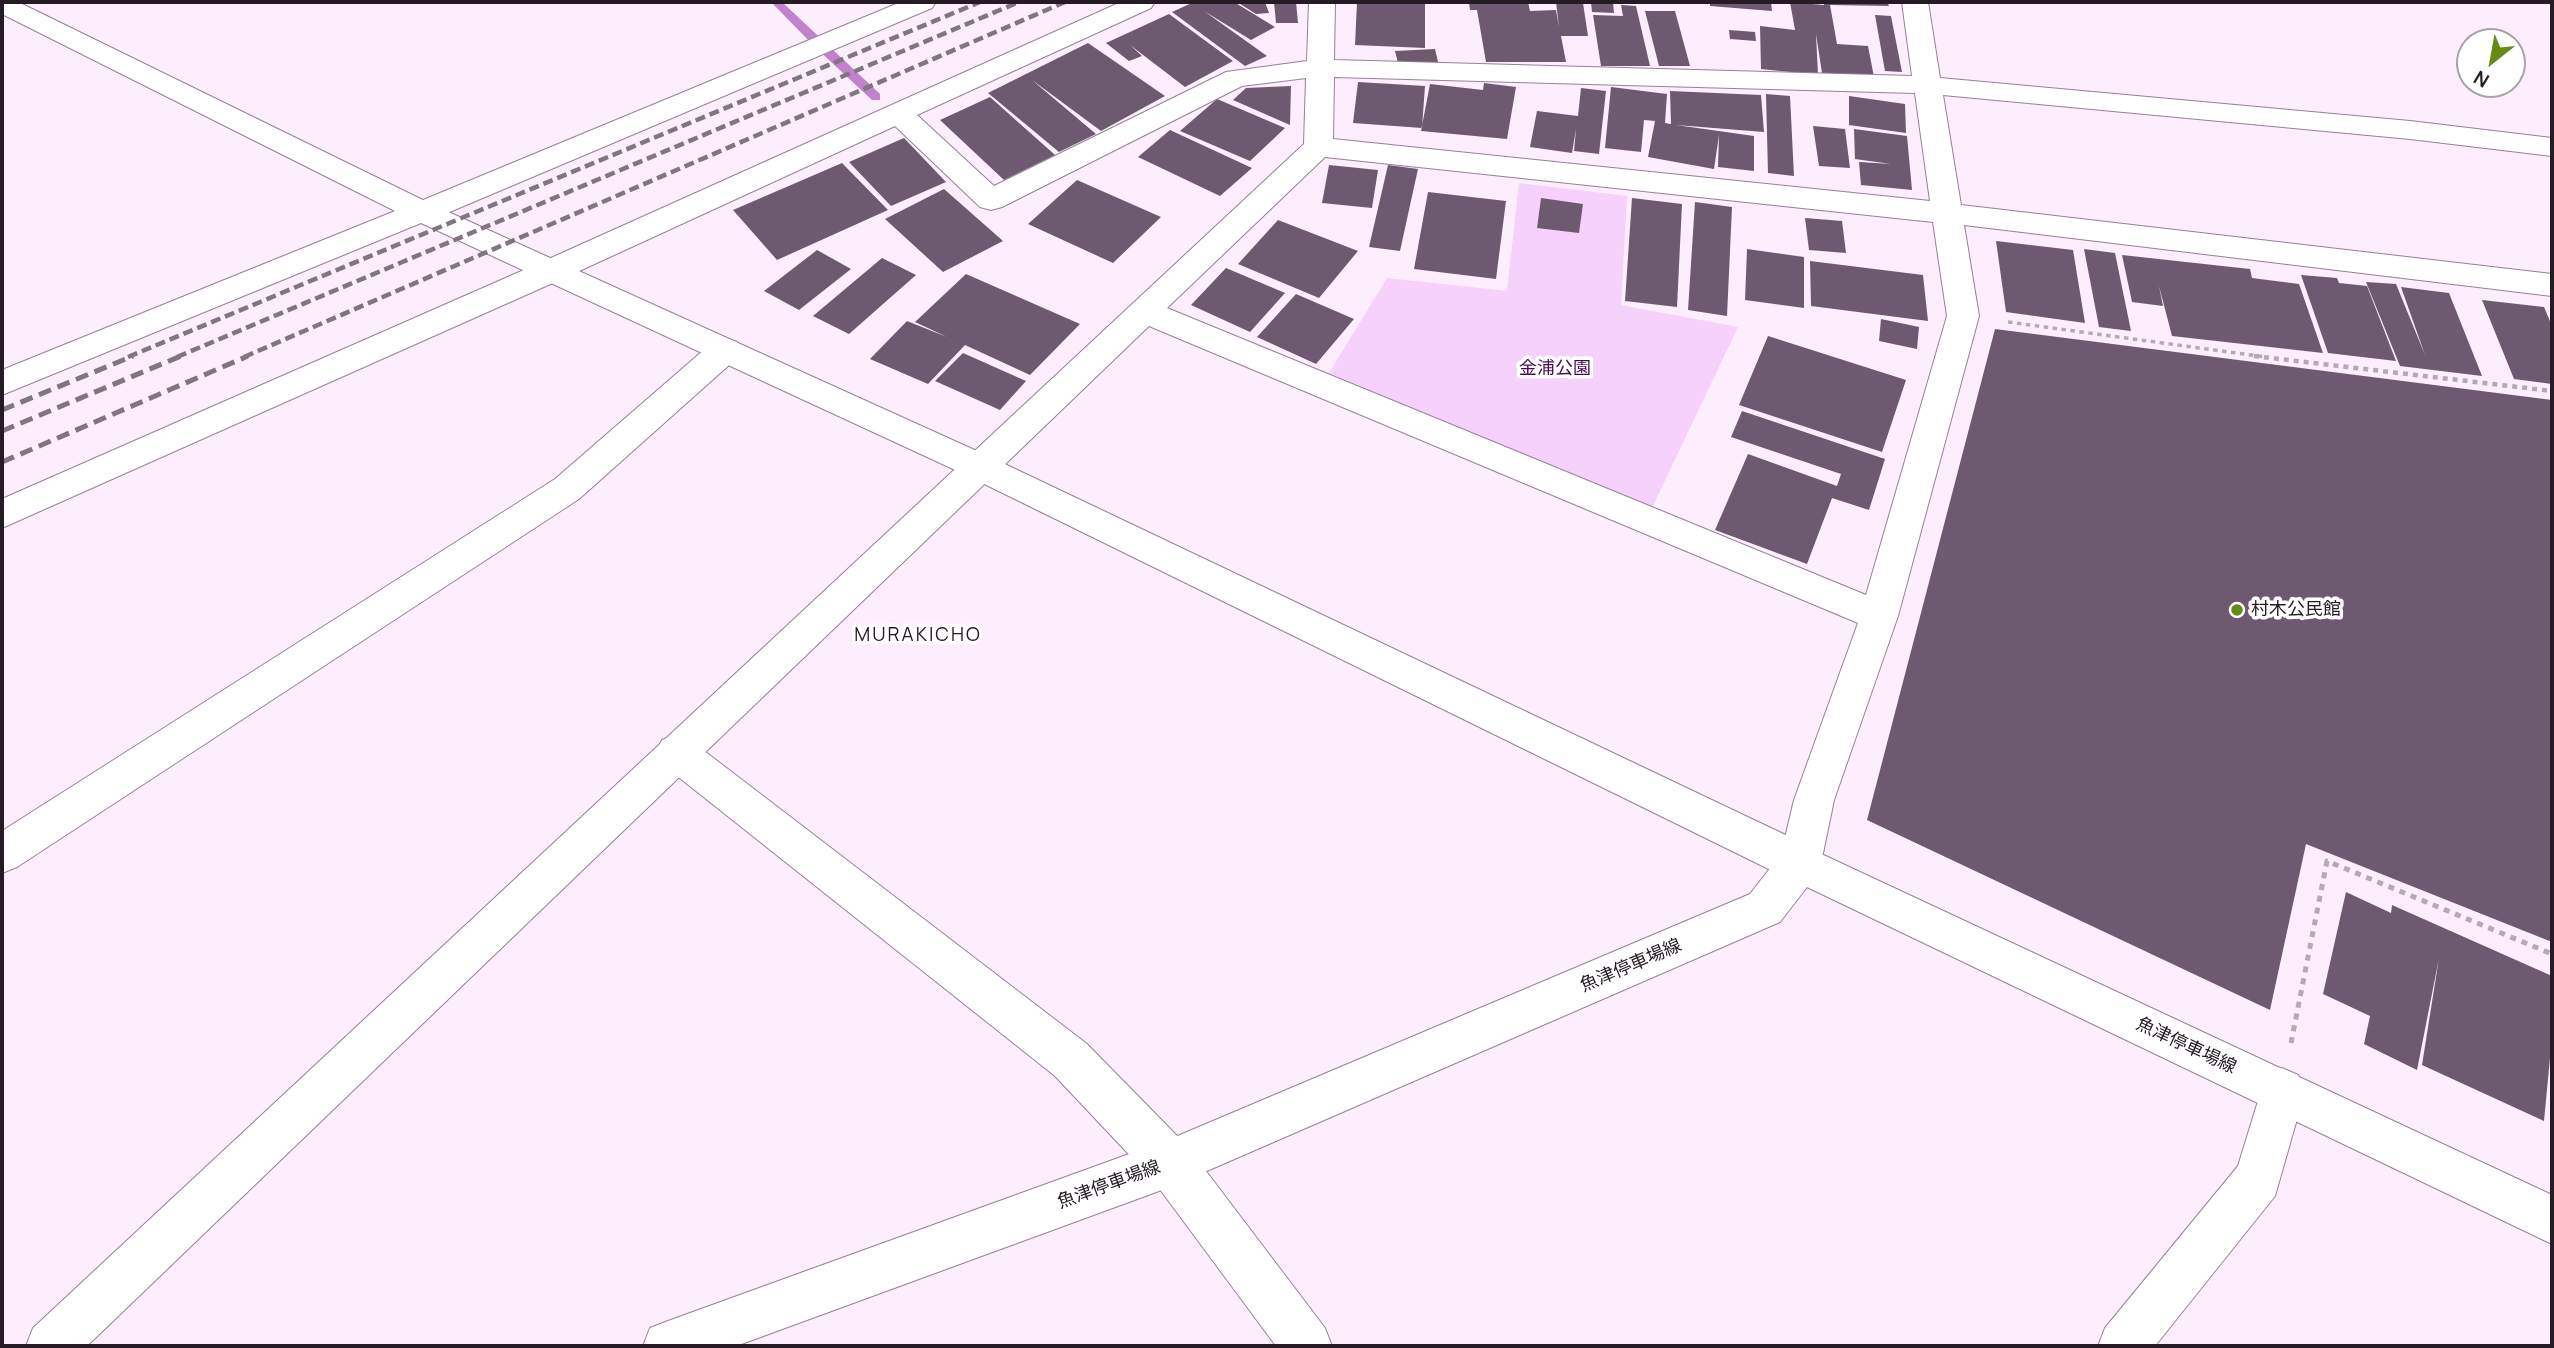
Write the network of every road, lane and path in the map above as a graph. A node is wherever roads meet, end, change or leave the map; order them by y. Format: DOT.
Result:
graph roads {
  1 [pos="923,2"];
  2 [pos="1142,2"];
  3 [pos="1322,2"];
  4 [pos="1914,2"];
  5 [pos="2,4"];
  6 [pos="1320,68"];
  7 [pos="1929,85"];
  8 [pos="898,113"];
  9 [pos="1318,147"];
  10 [pos="2552,147"];
  11 [pos="422,212"];
  12 [pos="1947,213"];
  13 [pos="553,270"];
  14 [pos="2552,285"];
  15 [pos="1144,310"];
  16 [pos="1963,316"];
  17 [pos="725,350"];
  18 [pos="2,383"];
  19 [pos="2552,391"];
  20 [pos="978,466"];
  21 [pos="2,514"];
  22 [pos="1879,616"];
  23 [pos="676,752"];
  24 [pos="2,854"];
  25 [pos="1800,863"];
  26 [pos="2552,954"];
  27 [pos="2281,1091"];
  28 [pos="1170,1163"];
  29 [pos="2552,1220"];
  30 [pos="51,1346"];
  31 [pos="668,1346"];
  32 [pos="1307,1346"];
  33 [pos="2123,1346"];
  1 -- 11 [label="street"];
  2 -- 8 [label="street"];
  3 -- 6 [label="street"];
  4 -- 7 [label="street"];
  5 -- 11 [label="street"];
  6 -- 7 [label="street"];
  6 -- 8 [label="street"];
  6 -- 9 [label="street"];
  7 -- 10 [label="street"];
  7 -- 12 [label="street"];
  8 -- 13 [label="street"];
  9 -- 12 [label="street"];
  9 -- 15 [label="street"];
  11 -- 13 [label="street"];
  11 -- 18 [label="street"];
  12 -- 14 [label="street"];
  12 -- 16 [label="street"];
  13 -- 17 [label="street"];
  13 -- 21 [label="street"];
  15 -- 20 [label="street"];
  15 -- 22 [label="street"];
  16 -- 19 [label="path"];
  16 -- 22 [label="street"];
  17 -- 20 [label="street"];
  17 -- 24 [label="street"];
  20 -- 23 [label="street"];
  20 -- 25 [label="street"];
  22 -- 25 [label="street"];
  23 -- 28 [label="street"];
  23 -- 30 [label="street"];
  25 -- 27 [label="street, 魚津停車場線"];
  25 -- 28 [label="street, 魚津停車場線"];
  26 -- 27 [label="path"];
  27 -- 29 [label="street, 魚津停車場線"];
  27 -- 33 [label="street"];
  28 -- 31 [label="street, 魚津停車場線"];
  28 -- 32 [label="street"];
}
